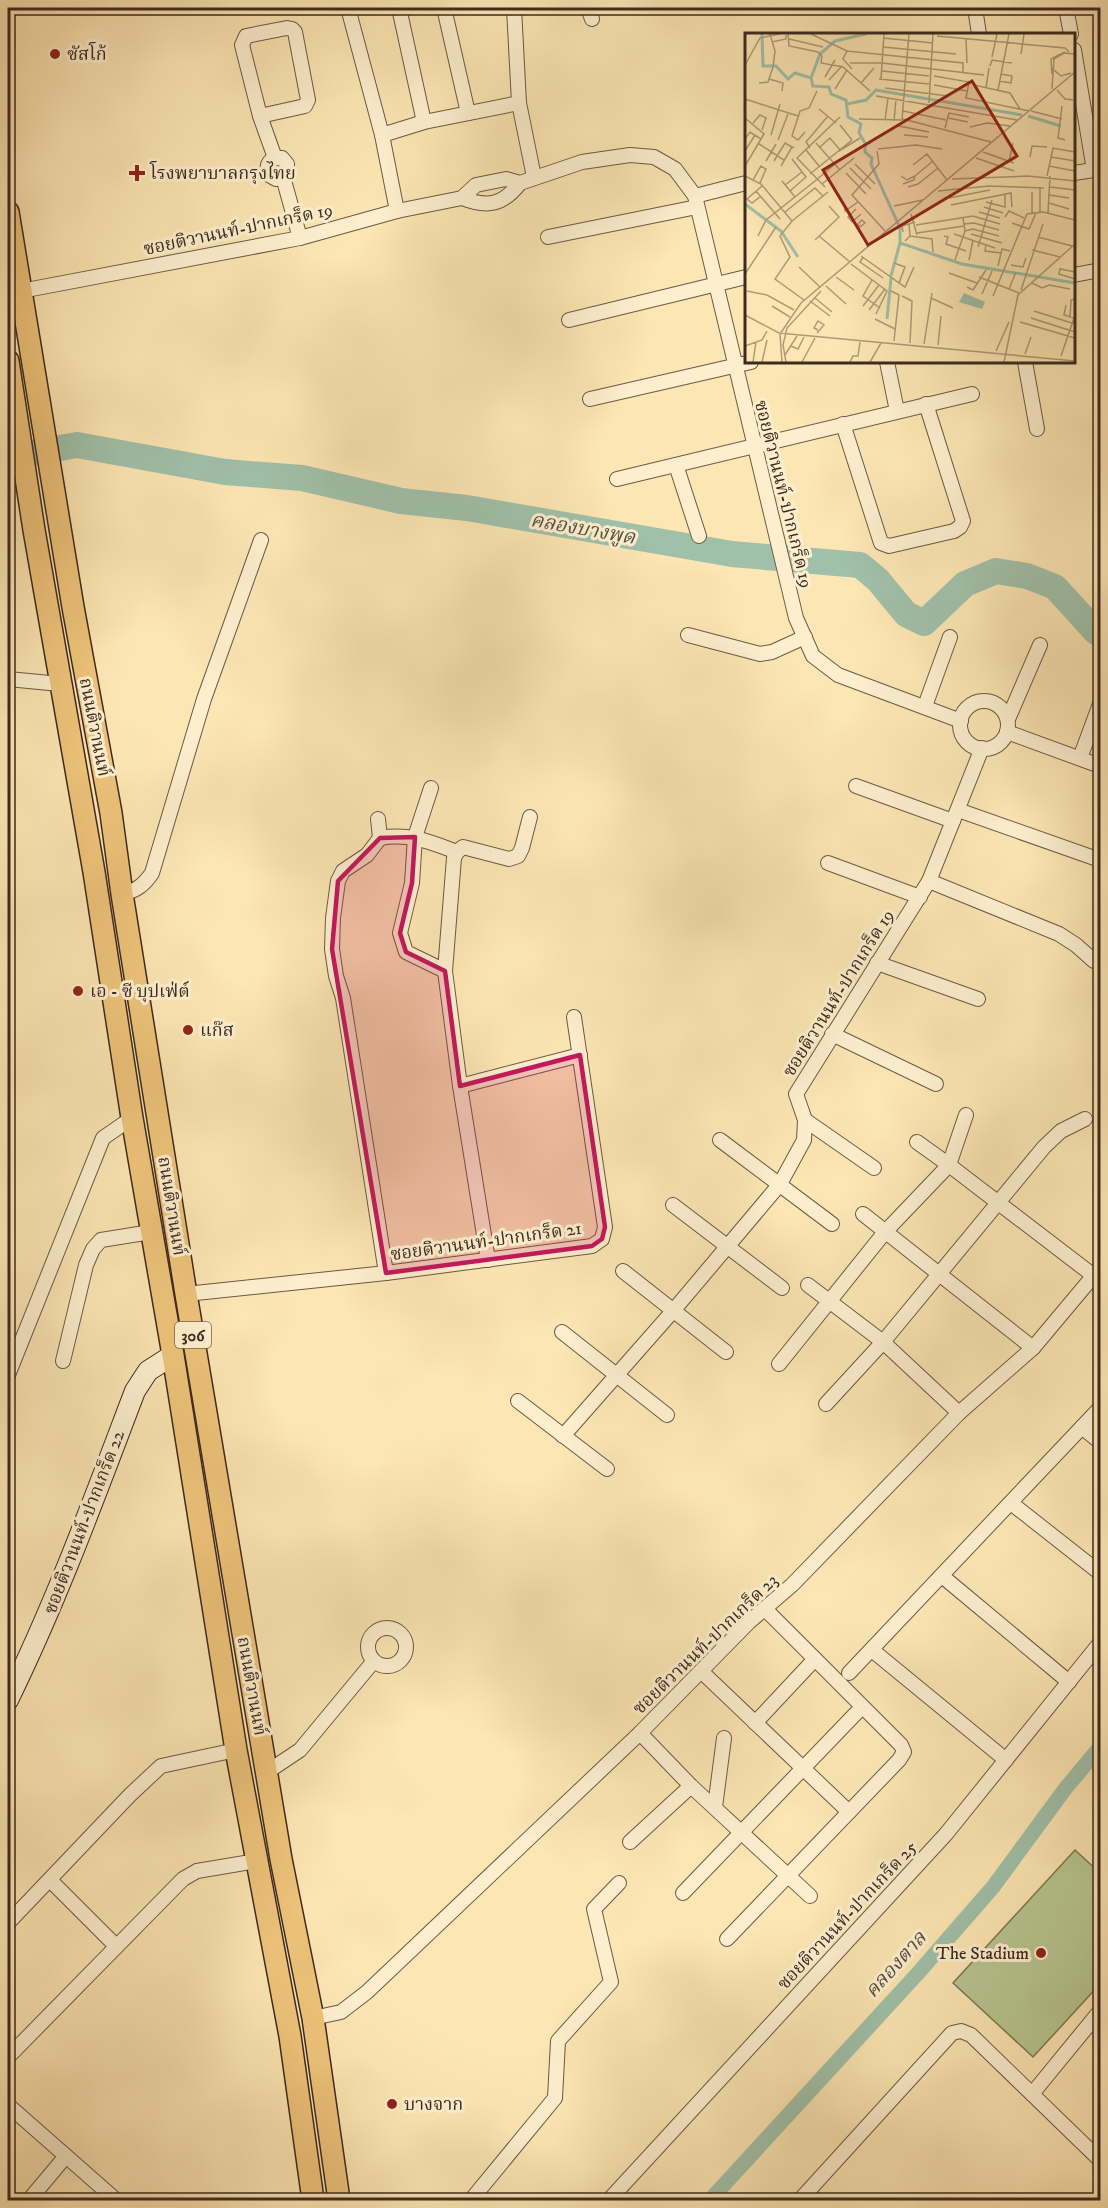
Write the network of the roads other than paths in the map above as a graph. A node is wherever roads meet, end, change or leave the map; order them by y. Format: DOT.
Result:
graph roads {
  1 [pos="348,8"];
  2 [pos="399,8"];
  3 [pos="444,8"];
  4 [pos="514,8"];
  5 [pos="975,8"];
  6 [pos="1066,8"];
  7 [pos="979,33"];
  8 [pos="1071,33"];
  9 [pos="1075,56"];
  10 [pos="519,104"];
  11 [pos="468,113"];
  12 [pos="260,116"];
  13 [pos="424,122"];
  14 [pos="382,135"];
  15 [pos="1097,169"];
  16 [pos="1075,173"];
  17 [pos="534,177"];
  18 [pos="520,183"];
  19 [pos="745,184"];
  20 [pos="462,198"];
  21 [pos="696,201"];
  22 [pos="397,211"];
  23 [pos="8,212"];
  24 [pos="548,237"];
  25 [pos="300,238"];
  26 [pos="1101,270"];
  27 [pos="1075,275"];
  28 [pos="745,278"];
  29 [pos="716,285"];
  30 [pos="21,291"];
  31 [pos="569,320"];
  32 [pos="8,361"];
  33 [pos="748,363"];
  34 [pos="886,363"];
  35 [pos="1025,363"];
  36 [pos="734,366"];
  37 [pos="972,393"];
  38 [pos="590,399"];
  39 [pos="926,404"];
  40 [pos="897,411"];
  41 [pos="843,424"];
  42 [pos="1037,429"];
  43 [pos="754,445"];
  44 [pos="676,465"];
  45 [pos="616,479"];
  46 [pos="699,536"];
  47 [pos="261,540"];
  48 [pos="688,634"];
  49 [pos="805,637"];
  50 [pos="950,637"];
  51 [pos="1040,645"];
  52 [pos="8,678"];
  53 [pos="60,684"];
  54 [pos="1101,704"];
  55 [pos="925,706"];
  56 [pos="961,721"];
  57 [pos="1007,725"];
  58 [pos="982,748"];
  59 [pos="1080,758"];
  60 [pos="1101,766"];
  61 [pos="856,786"];
  62 [pos="430,789"];
  63 [pos="955,816"];
  64 [pos="530,817"];
  65 [pos="378,819"];
  66 [pos="415,837"];
  67 [pos="380,838"];
  68 [pos="458,852"];
  69 [pos="1101,860"];
  70 [pos="828,863"];
  71 [pos="929,881"];
  72 [pos="122,894"];
  73 [pos="920,897"];
  74 [pos="1094,961"];
  75 [pos="878,963"];
  76 [pos="445,971"];
  77 [pos="978,999"];
  78 [pos="574,1017"];
  79 [pos="832,1034"];
  80 [pos="580,1055"];
  81 [pos="936,1084"];
  82 [pos="460,1086"];
  83 [pos="966,1116"];
  84 [pos="132,1118"];
  85 [pos="1085,1119"];
  86 [pos="805,1120"];
  87 [pos="720,1140"];
  88 [pos="917,1142"];
  89 [pos="949,1165"];
  90 [pos="874,1168"];
  91 [pos="780,1184"];
  92 [pos="1000,1203"];
  93 [pos="674,1205"];
  94 [pos="863,1214"];
  95 [pos="832,1224"];
  96 [pos="151,1232"];
  97 [pos="885,1232"];
  98 [pos="727,1246"];
  99 [pos="488,1260"];
  100 [pos="623,1271"];
  101 [pos="1097,1272"];
  102 [pos="386,1273"];
  103 [pos="940,1275"];
  104 [pos="808,1285"];
  105 [pos="782,1288"];
  106 [pos="186,1294"];
  107 [pos="828,1302"];
  108 [pos="673,1311"];
  109 [pos="562,1332"];
  110 [pos="883,1342"];
  111 [pos="1033,1348"];
  112 [pos="195,1351"];
  113 [pos="726,1352"];
  114 [pos="173,1355"];
  115 [pos="63,1360"];
  116 [pos="778,1364"];
  117 [pos="8,1375"];
  118 [pos="617,1375"];
  119 [pos="518,1401"];
  120 [pos="826,1404"];
  121 [pos="1101,1408"];
  122 [pos="959,1413"];
  123 [pos="667,1415"];
  124 [pos="1082,1427"];
  125 [pos="563,1436"];
  126 [pos="1101,1442"];
  127 [pos="607,1469"];
  128 [pos="1011,1503"];
  129 [pos="1101,1573"];
  130 [pos="942,1576"];
  131 [pos="765,1609"];
  132 [pos="1101,1643"];
  133 [pos="872,1650"];
  134 [pos="815,1659"];
  135 [pos="373,1662"];
  136 [pos="702,1672"];
  137 [pos="849,1673"];
  138 [pos="1069,1682"];
  139 [pos="8,1700"];
  140 [pos="862,1707"];
  141 [pos="755,1723"];
  142 [pos="640,1733"];
  143 [pos="724,1738"];
  144 [pos="236,1750"];
  145 [pos="1005,1760"];
  146 [pos="803,1768"];
  147 [pos="267,1772"];
  148 [pos="692,1786"];
  149 [pos="715,1807"];
  150 [pos="849,1812"];
  151 [pos="742,1831"];
  152 [pos="630,1842"];
  153 [pos="257,1861"];
  154 [pos="788,1875"];
  155 [pos="50,1880"];
  156 [pos="619,1882"];
  157 [pos="683,1893"];
  158 [pos="810,1896"];
  159 [pos="8,1923"];
  160 [pos="727,1939"];
  161 [pos="116,1946"];
  162 [pos="1101,2011"];
  163 [pos="313,2018"];
  164 [pos="8,2057"];
  165 [pos="1032,2094"];
  166 [pos="8,2105"];
  167 [pos="66,2156"];
  168 [pos="1101,2160"];
  169 [pos="29,2200"];
  170 [pos="116,2200"];
  171 [pos="313,2200"];
  172 [pos="339,2200"];
  173 [pos="471,2200"];
  174 [pos="609,2200"];
  175 [pos="800,2200"];
  1 -- 14 [label="street"];
  2 -- 13 [label="street"];
  3 -- 11 [label="street"];
  4 -- 10 [label="street"];
  5 -- 7 [label="street"];
  6 -- 8 [label="street"];
  9 -- 15 [label="street"];
  10 -- 11 [label="street"];
  10 -- 17 [label="street"];
  11 -- 13 [label="street"];
  12 -- 12 [label="street"];
  12 -- 25 [label="street"];
  13 -- 14 [label="street"];
  14 -- 22 [label="street"];
  15 -- 16 [label="street"];
  17 -- 18 [label="street, ซอยติวานนท์-ปากเกร็ด 19"];
  17 -- 21 [label="street, ซอยติวานนท์-ปากเกร็ด 19"];
  18 -- 20 [label="street, ซอยติวานนท์-ปากเกร็ด 19"];
  18 -- 20 [label="street, ซอยติวานนท์-ปากเกร็ด 19"];
  19 -- 21 [label="street"];
  20 -- 22 [label="street, ซอยติวานนท์-ปากเกร็ด 19"];
  21 -- 24 [label="street"];
  21 -- 29 [label="street, ซอยติวานนท์-ปากเกร็ด 19"];
  22 -- 25 [label="street, ซอยติวานนท์-ปากเกร็ด 19"];
  23 -- 30 [label="main road, ถนนติวานนท์ / 306"];
  25 -- 30 [label="street, ซอยติวานนท์-ปากเกร็ด 19"];
  26 -- 27 [label="street"];
  28 -- 29 [label="street"];
  29 -- 31 [label="street"];
  29 -- 36 [label="street, ซอยติวานนท์-ปากเกร็ด 19"];
  30 -- 72 [label="main road, ถนนติวานนท์ / 306"];
  32 -- 53 [label="main road, ถนนติวานนท์ / 306"];
  33 -- 36 [label="street"];
  34 -- 40 [label="street"];
  35 -- 42 [label="street"];
  36 -- 38 [label="street"];
  36 -- 43 [label="street, ซอยติวานนท์-ปากเกร็ด 19"];
  37 -- 39 [label="street"];
  39 -- 40 [label="street"];
  39 -- 41 [label="street"];
  40 -- 41 [label="street"];
  41 -- 43 [label="street"];
  43 -- 44 [label="street"];
  43 -- 49 [label="street, ซอยติวานนท์-ปากเกร็ด 19"];
  44 -- 45 [label="street"];
  44 -- 46 [label="street"];
  47 -- 72 [label="street"];
  48 -- 49 [label="street"];
  49 -- 55 [label="street, ซอยติวานนท์-ปากเกร็ด 19"];
  50 -- 55 [label="street"];
  51 -- 57 [label="street"];
  52 -- 53 [label="street"];
  53 -- 84 [label="main road, ถนนติวานนท์ / 306"];
  54 -- 59 [label="street"];
  55 -- 56 [label="street, ซอยติวานนท์-ปากเกร็ด 19"];
  56 -- 57 [label="street"];
  56 -- 58 [label="street"];
  57 -- 58 [label="street"];
  57 -- 59 [label="street"];
  58 -- 63 [label="street, ซอยติวานนท์-ปากเกร็ด 19"];
  59 -- 60 [label="street"];
  61 -- 63 [label="street"];
  62 -- 66 [label="street"];
  63 -- 69 [label="street"];
  63 -- 71 [label="street, ซอยติวานนท์-ปากเกร็ด 19"];
  64 -- 68 [label="street"];
  65 -- 67 [label="street"];
  66 -- 67 [label="street"];
  66 -- 68 [label="street"];
  66 -- 76 [label="street"];
  67 -- 102 [label="street"];
  68 -- 76 [label="street"];
  70 -- 73 [label="street"];
  71 -- 73 [label="street, ซอยติวานนท์-ปากเกร็ด 19"];
  71 -- 74 [label="street"];
  72 -- 106 [label="main road, ถนนติวานนท์ / 306"];
  73 -- 75 [label="street, ซอยติวานนท์-ปากเกร็ด 19"];
  75 -- 77 [label="street"];
  75 -- 79 [label="street, ซอยติวานนท์-ปากเกร็ด 19"];
  76 -- 82 [label="street"];
  78 -- 80 [label="street, ซอยติวานนท์-ปากเกร็ด 21"];
  79 -- 81 [label="street"];
  79 -- 86 [label="street, ซอยติวานนท์-ปากเกร็ด 19"];
  80 -- 82 [label="street"];
  80 -- 99 [label="street, ซอยติวานนท์-ปากเกร็ด 21"];
  82 -- 99 [label="street"];
  83 -- 89 [label="street"];
  84 -- 96 [label="main road, ถนนติวานนท์ / 306"];
  84 -- 117 [label="street"];
  85 -- 92 [label="street"];
  86 -- 90 [label="street"];
  86 -- 91 [label="street, ซอยติวานนท์-ปากเกร็ด 19"];
  87 -- 91 [label="street"];
  88 -- 89 [label="street"];
  89 -- 92 [label="street"];
  89 -- 97 [label="street"];
  91 -- 95 [label="street"];
  91 -- 98 [label="street, ซอยติวานนท์-ปากเกร็ด 19"];
  92 -- 101 [label="street"];
  92 -- 103 [label="street"];
  93 -- 98 [label="street"];
  94 -- 97 [label="street"];
  96 -- 114 [label="main road, ถนนติวานนท์ / 306"];
  96 -- 115 [label="street"];
  97 -- 103 [label="street"];
  97 -- 107 [label="street"];
  98 -- 105 [label="street"];
  98 -- 108 [label="street, ซอยติวานนท์-ปากเกร็ด 19"];
  99 -- 102 [label="street, ซอยติวานนท์-ปากเกร็ด 21"];
  100 -- 108 [label="street"];
  101 -- 111 [label="street, ซอยติวานนท์-ปากเกร็ด 23"];
  102 -- 106 [label="street, ซอยติวานนท์-ปากเกร็ด 21"];
  103 -- 110 [label="street"];
  103 -- 111 [label="street"];
  104 -- 107 [label="street"];
  106 -- 112 [label="main road, ถนนติวานนท์ / 306"];
  107 -- 110 [label="street"];
  107 -- 116 [label="street"];
  108 -- 113 [label="street"];
  108 -- 118 [label="street, ซอยติวานนท์-ปากเกร็ด 19"];
  109 -- 118 [label="street"];
  110 -- 120 [label="street"];
  110 -- 122 [label="street"];
  111 -- 122 [label="street, ซอยติวานนท์-ปากเกร็ด 23"];
  112 -- 114 [label="main road"];
  112 -- 147 [label="main road, ถนนติวานนท์ / 306"];
  114 -- 139 [label="street, ซอยติวานนท์-ปากเกร็ด 22"];
  114 -- 144 [label="main road, ถนนติวานนท์ / 306"];
  118 -- 123 [label="street"];
  118 -- 125 [label="street, ซอยติวานนท์-ปากเกร็ด 19"];
  119 -- 125 [label="street"];
  121 -- 124 [label="street"];
  122 -- 131 [label="street, ซอยติวานนท์-ปากเกร็ด 23"];
  124 -- 126 [label="street"];
  124 -- 128 [label="street"];
  125 -- 127 [label="street"];
  128 -- 129 [label="street"];
  128 -- 130 [label="street"];
  130 -- 133 [label="street"];
  130 -- 138 [label="street"];
  131 -- 134 [label="street"];
  131 -- 136 [label="street, ซอยติวานนท์-ปากเกร็ด 23"];
  132 -- 138 [label="street, ซอยติวานนท์-ปากเกร็ด 25"];
  133 -- 137 [label="street"];
  133 -- 145 [label="street"];
  134 -- 140 [label="street"];
  134 -- 141 [label="street"];
  135 -- 147 [label="street"];
  136 -- 141 [label="street"];
  136 -- 142 [label="street, ซอยติวานนท์-ปากเกร็ด 23"];
  138 -- 145 [label="street, ซอยติวานนท์-ปากเกร็ด 25"];
  140 -- 146 [label="street"];
  140 -- 150 [label="street"];
  141 -- 146 [label="street"];
  142 -- 148 [label="street"];
  142 -- 163 [label="street, ซอยติวานนท์-ปากเกร็ด 23"];
  143 -- 149 [label="street"];
  144 -- 153 [label="main road, ถนนติวานนท์ / 306"];
  144 -- 155 [label="street"];
  145 -- 174 [label="street, ซอยติวานนท์-ปากเกร็ด 25"];
  146 -- 150 [label="street"];
  146 -- 151 [label="street"];
  147 -- 163 [label="main road, ถนนติวานนท์ / 306"];
  148 -- 149 [label="street"];
  148 -- 152 [label="street"];
  149 -- 151 [label="street"];
  150 -- 154 [label="street"];
  151 -- 154 [label="street"];
  151 -- 157 [label="street"];
  153 -- 161 [label="street"];
  153 -- 171 [label="main road, ถนนติวานนท์ / 306"];
  154 -- 158 [label="street"];
  154 -- 160 [label="street"];
  155 -- 159 [label="street"];
  155 -- 161 [label="street"];
  156 -- 173 [label="street"];
  161 -- 164 [label="street"];
  162 -- 165 [label="street"];
  163 -- 172 [label="main road, ถนนติวานนท์ / 306"];
  165 -- 168 [label="street"];
  165 -- 175 [label="street"];
  166 -- 167 [label="street"];
  167 -- 169 [label="street"];
  167 -- 170 [label="street"];
}
